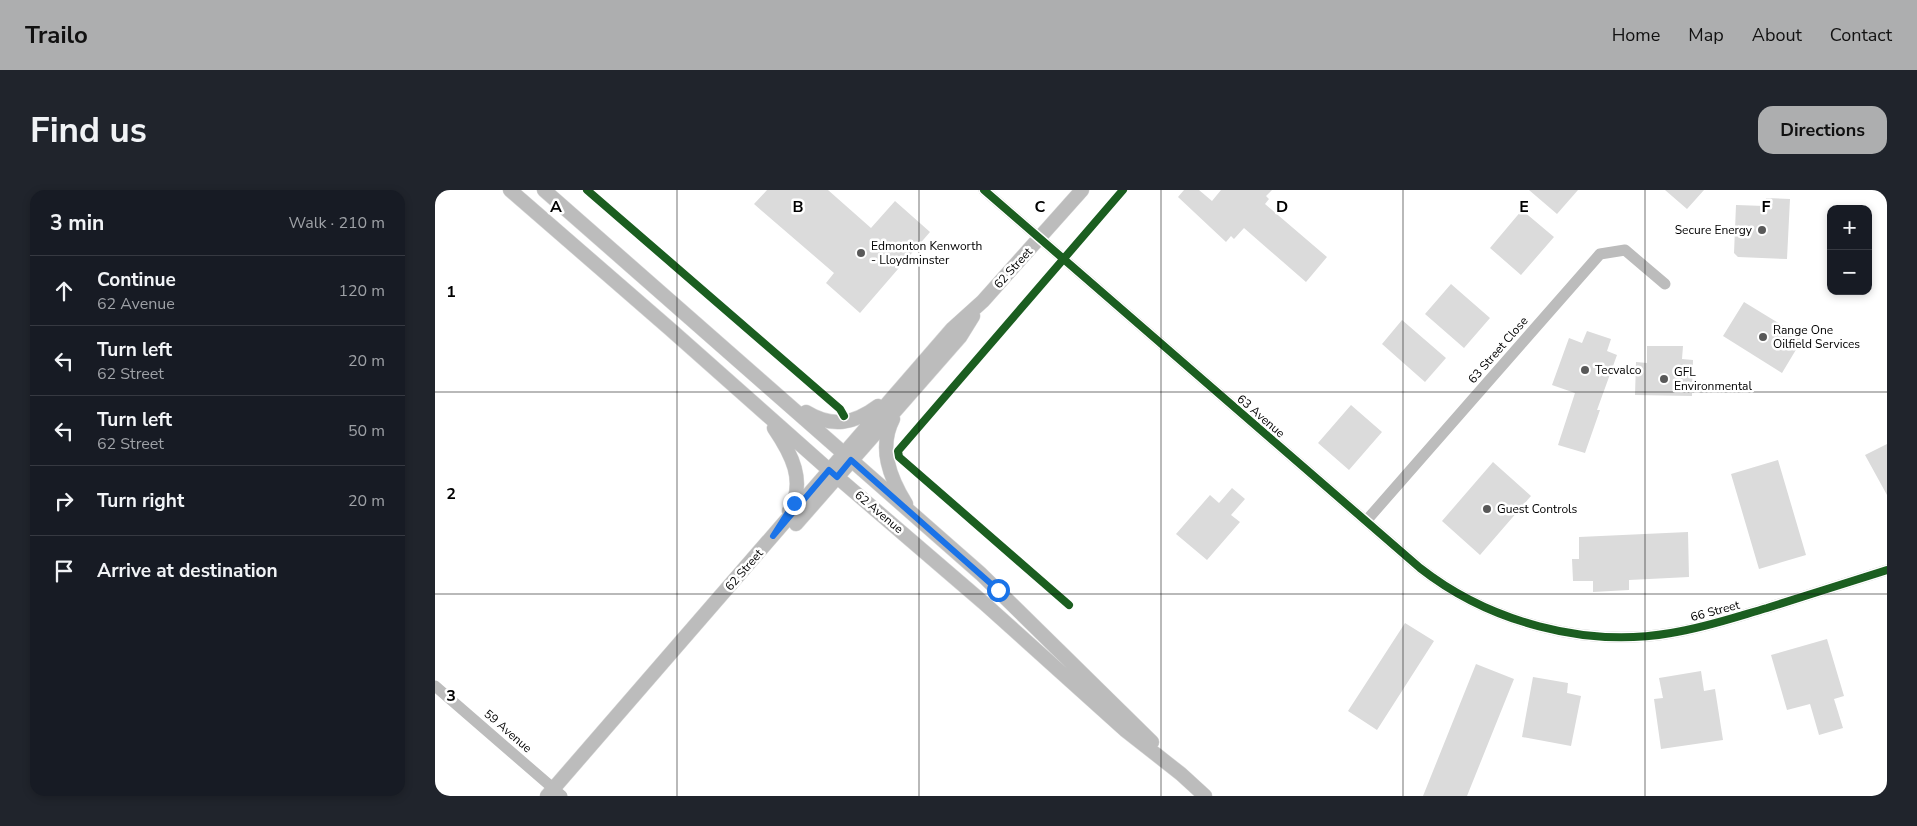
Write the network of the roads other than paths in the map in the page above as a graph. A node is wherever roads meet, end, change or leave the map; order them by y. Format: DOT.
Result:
graph roads {
  1 [pos="510,190"];
  2 [pos="544,190"];
  3 [pos="984,190"];
  4 [pos="1083,190"];
  5 [pos="1040,239"];
  6 [pos="1665,284"];
  7 [pos="983,301"];
  8 [pos="900,388"];
  9 [pos="783,399"];
  10 [pos="899,406"];
  11 [pos="766,414"];
  12 [pos="847,457"];
  13 [pos="833,473"];
  14 [pos="913,515"];
  15 [pos="1366,521"];
  16 [pos="773,536"];
  17 [pos="1887,570"];
  18 [pos="1543,627"];
  19 [pos="435,686"];
  20 [pos="1181,774"];
  21 [pos="557,794"];
  22 [pos="1205,796"];
  1 -- 11 [label="main road, 62 Avenue"];
  2 -- 9 [label="main road, 62 Avenue"];
  3 -- 5 [label="street, 63 Avenue"];
  4 -- 5 [label="main road, 62 Street"];
  5 -- 7 [label="main road, 62 Street"];
  5 -- 15 [label="street, 63 Avenue"];
  6 -- 15 [label="street, 63 Street Close"];
  7 -- 8 [label="main road, 62 Street"];
  7 -- 10 [label="main road, 62 Street"];
  8 -- 9 [label="main road"];
  8 -- 12 [label="main road, 62 Street"];
  9 -- 12 [label="main road, 62 Avenue"];
  10 -- 12 [label="main road, 62 Street"];
  10 -- 14 [label="main road"];
  11 -- 13 [label="main road, 62 Avenue"];
  11 -- 16 [label="main road"];
  12 -- 13 [label="main road, 62 Street"];
  12 -- 14 [label="main road, 62 Avenue"];
  13 -- 16 [label="main road, 62 Street"];
  13 -- 20 [label="main road, 62 Avenue"];
  13 -- 21 [label="main road, 62 Street"];
  14 -- 20 [label="main road, 62 Avenue"];
  15 -- 18 [label="street, 63 Avenue"];
  16 -- 21 [label="main road, 62 Street"];
  17 -- 18 [label="street, 66 Street"];
  19 -- 21 [label="street, 59 Avenue"];
  20 -- 22 [label="main road, 62 Avenue"];
}
